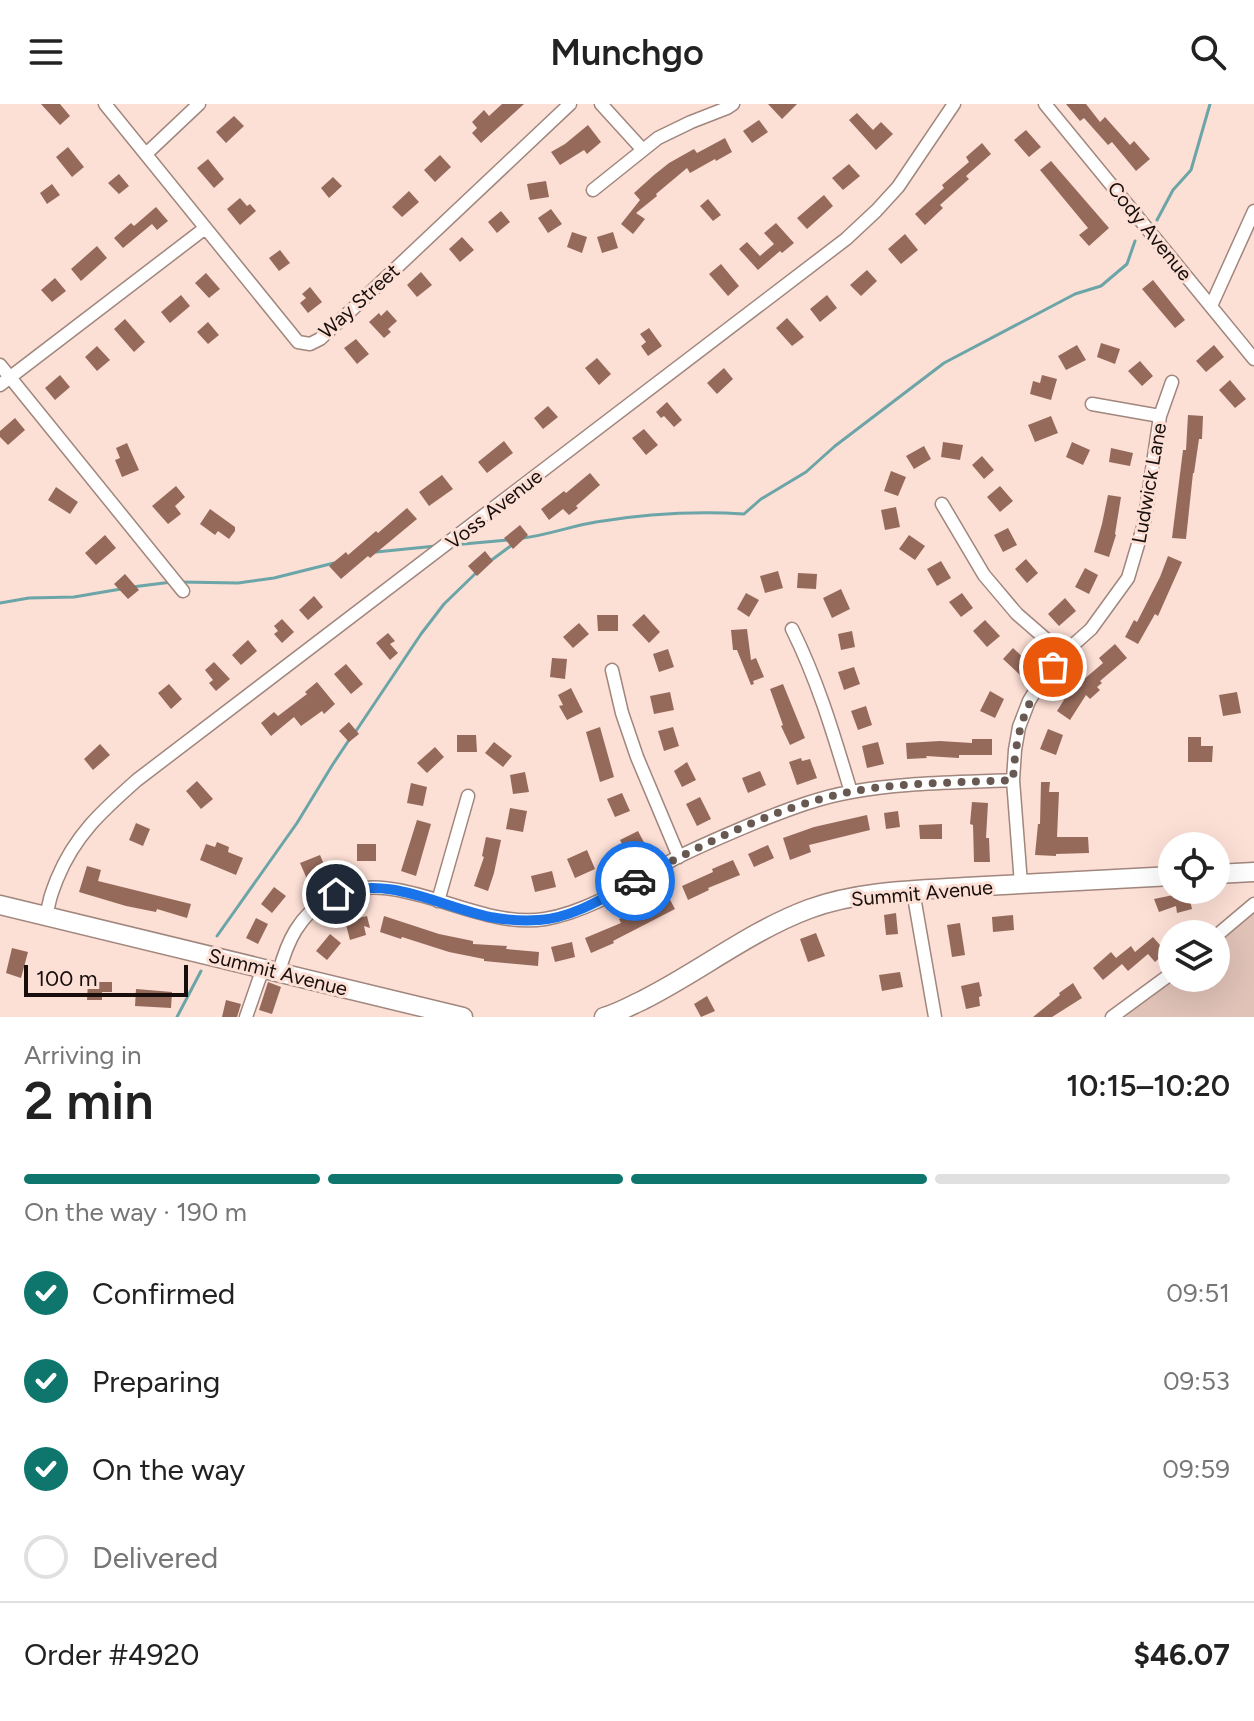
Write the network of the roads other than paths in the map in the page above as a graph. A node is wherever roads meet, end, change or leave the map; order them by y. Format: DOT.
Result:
graph roads {
  1 [pos="105,104"];
  2 [pos="199,104"];
  3 [pos="570,104"];
  4 [pos="601,104"];
  5 [pos="733,104"];
  6 [pos="954,104"];
  7 [pos="1045,104"];
  8 [pos="642,149"];
  9 [pos="146,154"];
  10 [pos="593,190"];
  11 [pos="1254,211"];
  12 [pos="204,229"];
  13 [pos="1211,306"];
  14 [pos="1254,359"];
  15 [pos="0,365"];
  16 [pos="5,381"];
  17 [pos="1172,382"];
  18 [pos="1092,404"];
  19 [pos="1160,416"];
  20 [pos="942,504"];
  21 [pos="183,591"];
  22 [pos="792,629"];
  23 [pos="1063,654"];
  24 [pos="612,670"];
  25 [pos="1013,780"];
  26 [pos="851,792"];
  27 [pos="468,796"];
  28 [pos="679,857"];
  29 [pos="1254,872"];
  30 [pos="1230,873"];
  31 [pos="1158,877"];
  32 [pos="1021,884"];
  33 [pos="913,891"];
  34 [pos="438,901"];
  35 [pos="1254,904"];
  36 [pos="0,905"];
  37 [pos="47,916"];
  38 [pos="1230,924"];
  39 [pos="271,970"];
  40 [pos="1158,983"];
  41 [pos="612,1016"];
  42 [pos="246,1017"];
  43 [pos="463,1017"];
  44 [pos="935,1017"];
  45 [pos="1112,1017"];
  1 -- 9 [label="street, Way Street"];
  2 -- 9 [label="street"];
  3 -- 12 [label="street, Way Street"];
  4 -- 8 [label="street"];
  5 -- 8 [label="street"];
  6 -- 37 [label="street, Voss Avenue"];
  7 -- 13 [label="street, Cody Avenue"];
  8 -- 10 [label="street"];
  9 -- 12 [label="street, Way Street"];
  11 -- 13 [label="street"];
  12 -- 16 [label="street"];
  13 -- 14 [label="street, Cody Avenue"];
  15 -- 16 [label="street"];
  16 -- 21 [label="street"];
  17 -- 19 [label="street, Ludwick Lane"];
  18 -- 19 [label="street"];
  19 -- 23 [label="street, Ludwick Lane"];
  20 -- 23 [label="street"];
  22 -- 26 [label="street"];
  23 -- 25 [label="street, Ludwick Lane"];
  24 -- 28 [label="street"];
  25 -- 26 [label="street"];
  25 -- 32 [label="street, Ludwick Lane"];
  26 -- 28 [label="street"];
  27 -- 34 [label="street"];
  28 -- 34 [label="street"];
  29 -- 30 [label="main road"];
  31 -- 32 [label="main road, Summit Avenue"];
  32 -- 33 [label="main road, Summit Avenue"];
  33 -- 41 [label="main road, Summit Avenue"];
  33 -- 44 [label="street"];
  34 -- 39 [label="street"];
  35 -- 38 [label="street"];
  36 -- 37 [label="main road, Summit Avenue"];
  37 -- 39 [label="main road, Summit Avenue"];
  39 -- 42 [label="street"];
  39 -- 43 [label="main road, Summit Avenue"];
  40 -- 45 [label="street"];
}
